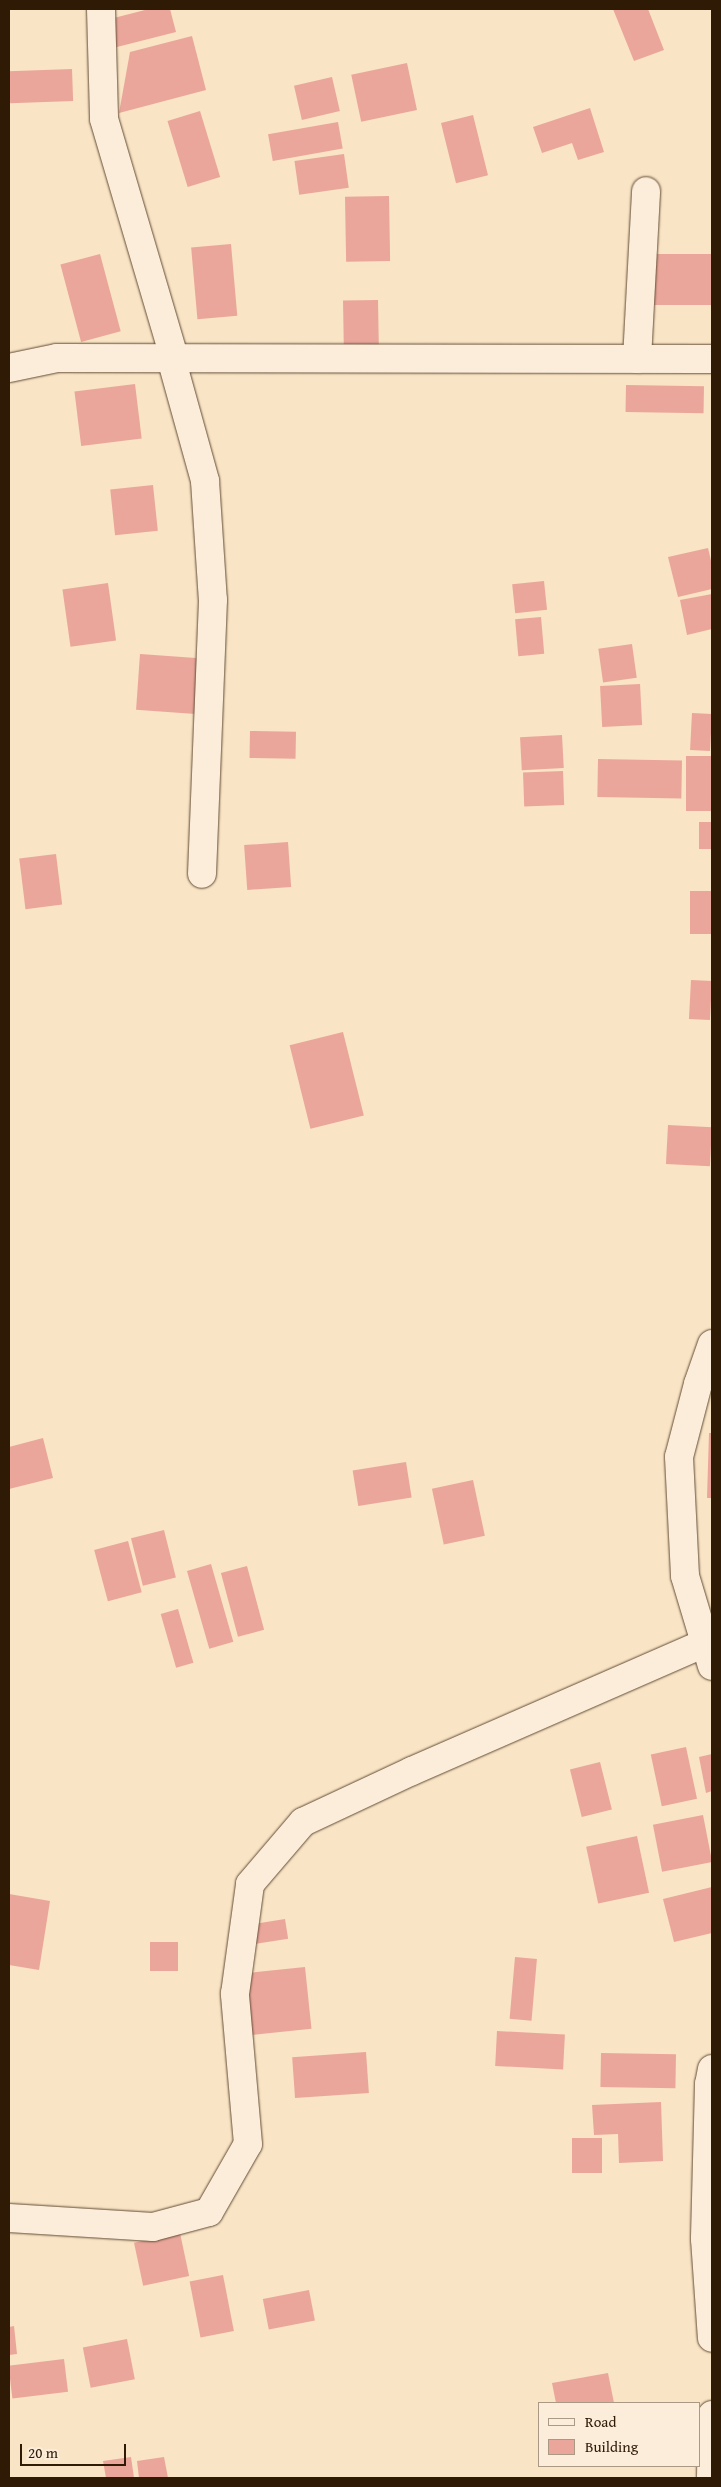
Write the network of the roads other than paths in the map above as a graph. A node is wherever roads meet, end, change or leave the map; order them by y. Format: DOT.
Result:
graph roads {
  1 [pos="101,9"];
  2 [pos="646,191"];
  3 [pos="172,358"];
  4 [pos="637,359"];
  5 [pos="712,360"];
  6 [pos="9,368"];
  7 [pos="202,874"];
  8 [pos="712,1344"];
  9 [pos="709,1655"];
  10 [pos="712,2069"];
  11 [pos="9,2218"];
  12 [pos="712,2338"];
  13 [pos="712,2415"];
  14 [pos="711,2478"];
  1 -- 3 [label="street"];
  2 -- 4 [label="street"];
  3 -- 4 [label="street"];
  3 -- 6 [label="street"];
  3 -- 7 [label="street"];
  4 -- 5 [label="street"];
  8 -- 9 [label="street"];
  9 -- 11 [label="street"];
  10 -- 12 [label="street"];
  13 -- 14 [label="street"];
}
